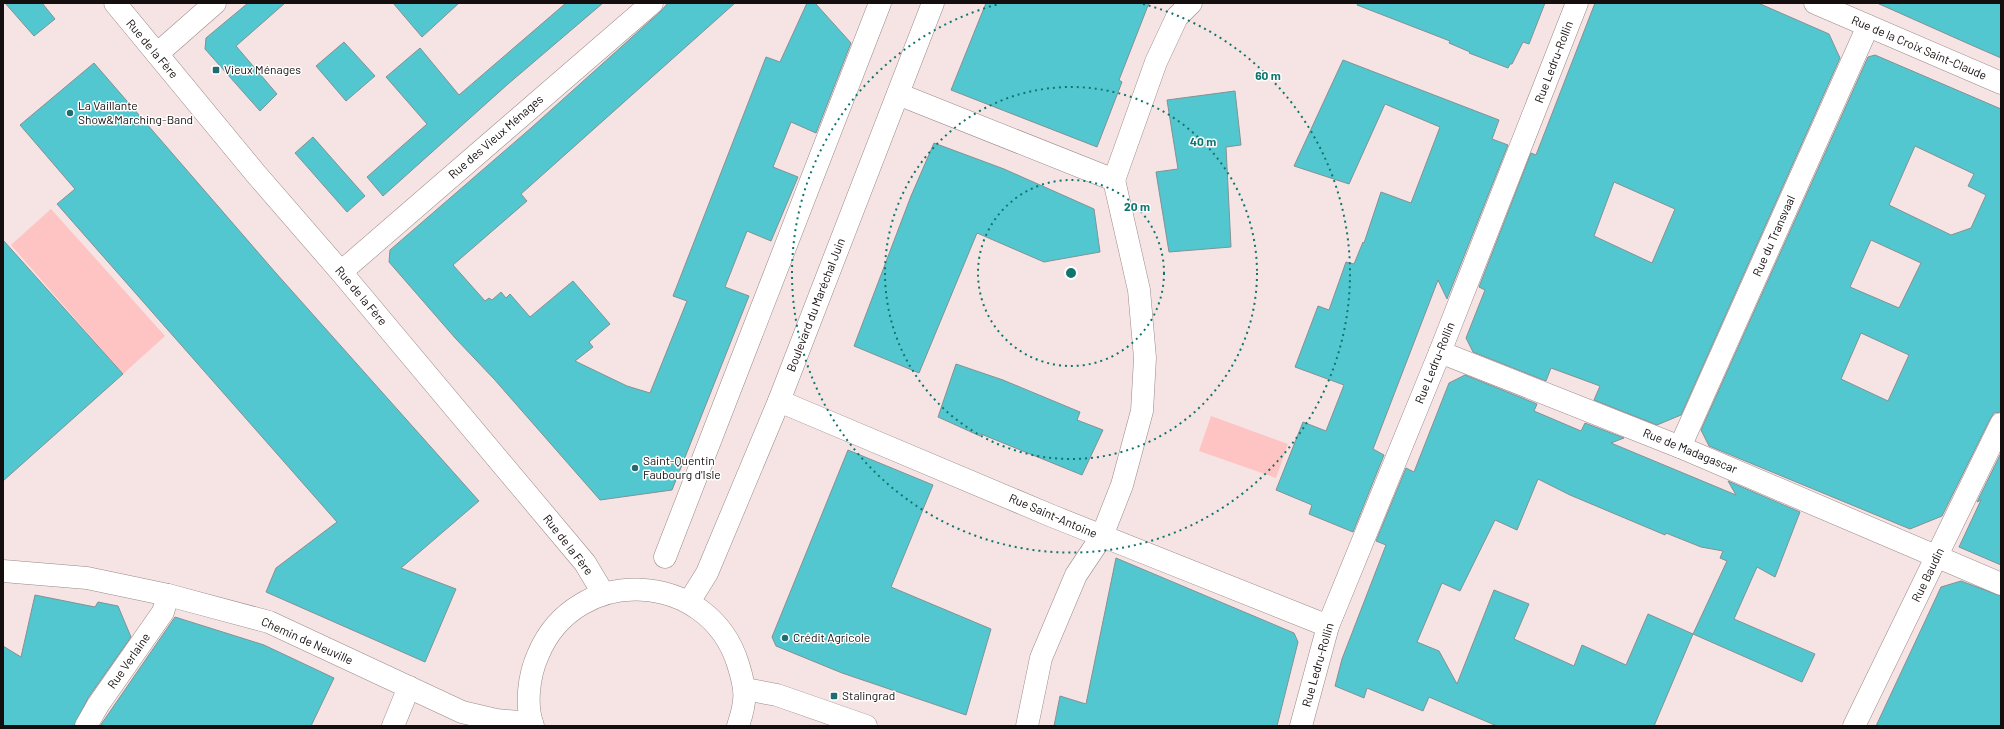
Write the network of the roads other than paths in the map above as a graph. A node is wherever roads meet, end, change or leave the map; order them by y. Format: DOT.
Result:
graph roads {
  1 [pos="114,3"];
  2 [pos="215,3"];
  3 [pos="652,3"];
  4 [pos="880,3"];
  5 [pos="933,3"];
  6 [pos="1191,3"];
  7 [pos="1577,3"];
  8 [pos="1815,3"];
  9 [pos="1868,26"];
  10 [pos="157,54"];
  11 [pos="2001,83"];
  12 [pos="898,94"];
  13 [pos="1114,180"];
  14 [pos="342,272"];
  15 [pos="1440,352"];
  16 [pos="779,401"];
  17 [pos="2001,424"];
  18 [pos="1680,446"];
  19 [pos="1102,536"];
  20 [pos="1937,556"];
  21 [pos="665,557"];
  22 [pos="3,571"];
  23 [pos="2001,584"];
  24 [pos="602,593"];
  25 [pos="168,595"];
  26 [pos="689,602"];
  27 [pos="1328,626"];
  28 [pos="409,687"];
  29 [pos="745,689"];
  30 [pos="533,724"];
  31 [pos="86,726"];
  32 [pos="393,726"];
  33 [pos="738,726"];
  34 [pos="866,726"];
  35 [pos="1027,726"];
  36 [pos="1301,726"];
  37 [pos="1854,726"];
  1 -- 10 [label="street, Rue de la Fère"];
  2 -- 10 [label="street"];
  3 -- 14 [label="street, Rue des Vieux Ménages"];
  4 -- 21 [label="street"];
  5 -- 12 [label="street, Boulevard du Maréchal Juin"];
  6 -- 13 [label="street"];
  7 -- 15 [label="street, Rue Ledru-Rollin"];
  8 -- 9 [label="street, Rue de la Croix Saint-Claude"];
  9 -- 11 [label="street, Rue de la Croix Saint-Claude"];
  9 -- 18 [label="street, Rue du Transvaal"];
  10 -- 14 [label="street, Rue de la Fère"];
  12 -- 13 [label="street"];
  12 -- 16 [label="street, Boulevard du Maréchal Juin"];
  13 -- 19 [label="street"];
  14 -- 24 [label="street, Rue de la Fère"];
  15 -- 18 [label="street, Rue de Madagascar"];
  15 -- 27 [label="street, Rue Ledru-Rollin"];
  16 -- 19 [label="street, Rue Saint-Antoine"];
  16 -- 26 [label="street, Boulevard du Maréchal Juin"];
  17 -- 20 [label="street, Rue Baudin"];
  18 -- 20 [label="street, Rue de Madagascar"];
  19 -- 27 [label="street, Rue Saint-Antoine"];
  19 -- 35 [label="street"];
  20 -- 23 [label="street, Rue de Madagascar"];
  20 -- 37 [label="street, Rue Baudin"];
  22 -- 25 [label="street, Chemin de Neuville"];
  24 -- 26 [label="street"];
  24 -- 30 [label="street"];
  25 -- 28 [label="street, Chemin de Neuville"];
  25 -- 31 [label="street, Rue Verlaine"];
  26 -- 29 [label="street"];
  27 -- 36 [label="street, Rue Ledru-Rollin"];
  28 -- 30 [label="street, Chemin de Neuville"];
  28 -- 32 [label="street"];
  29 -- 33 [label="street"];
  29 -- 34 [label="street"];
}
